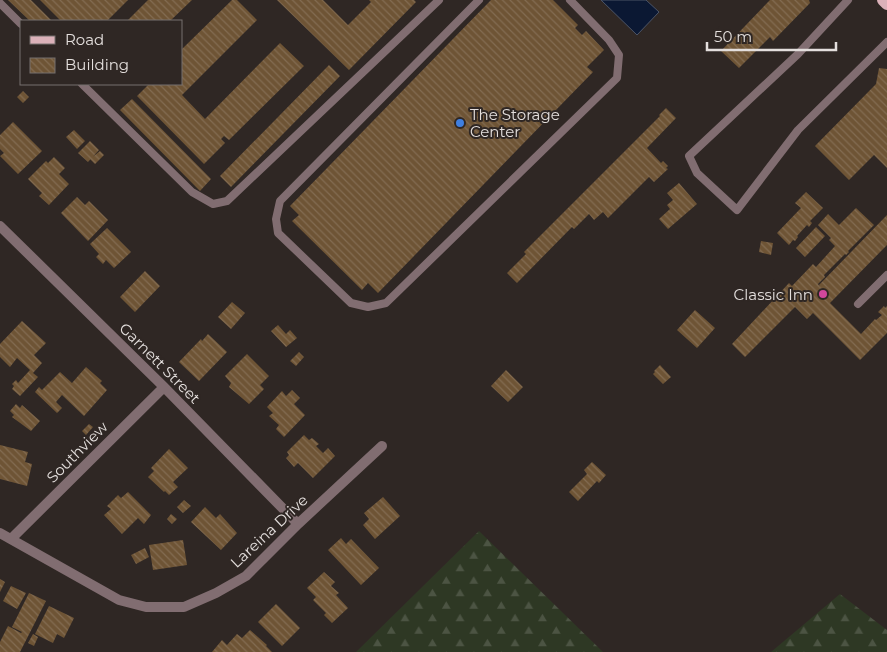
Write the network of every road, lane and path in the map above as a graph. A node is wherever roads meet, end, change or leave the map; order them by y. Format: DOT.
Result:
graph roads {
  1 [pos="439,0"];
  2 [pos="479,0"];
  3 [pos="570,0"];
  4 [pos="848,0"];
  5 [pos="883,0"];
  6 [pos="0,3"];
  7 [pos="887,4"];
  8 [pos="20,23"];
  9 [pos="887,42"];
  10 [pos="83,85"];
  11 [pos="0,226"];
  12 [pos="887,275"];
  13 [pos="858,304"];
  14 [pos="164,387"];
  15 [pos="382,446"];
  16 [pos="298,524"];
  17 [pos="0,533"];
  18 [pos="11,539"];
  1 -- 10 [label="lane"];
  2 -- 3 [label="lane"];
  4 -- 9 [label="lane"];
  5 -- 7 [label="main road"];
  6 -- 8 [label="lane"];
  11 -- 14 [label="street, Garnett Street"];
  12 -- 13 [label="lane"];
  14 -- 16 [label="street, Garnett Street"];
  14 -- 18 [label="street, Southview"];
  15 -- 16 [label="street, Lareina Drive"];
  16 -- 18 [label="street, Lareina Drive"];
  17 -- 18 [label="street, Lareina Drive"];
}
